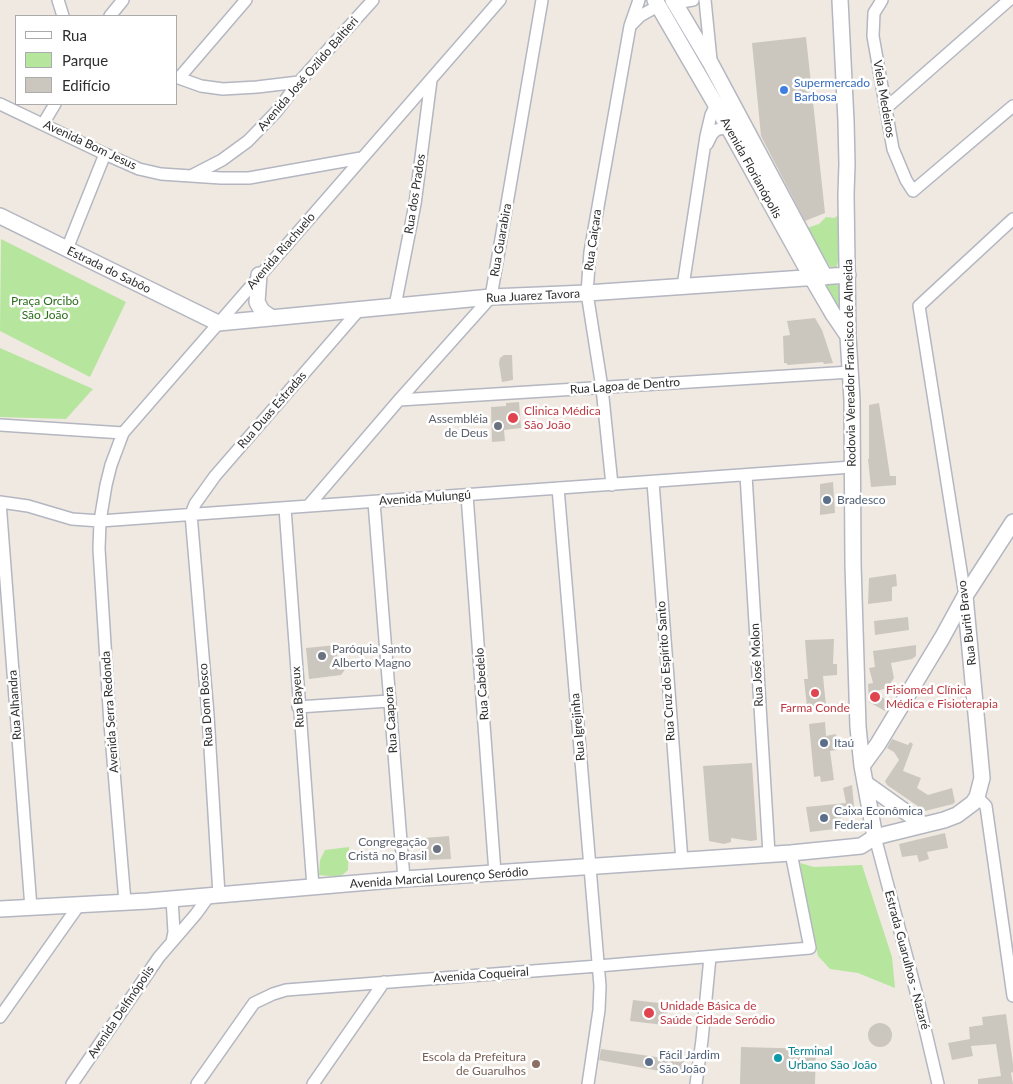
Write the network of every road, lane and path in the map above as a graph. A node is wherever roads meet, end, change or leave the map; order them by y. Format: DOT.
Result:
graph roads {
  1 [pos="58,0"];
  2 [pos="124,0"];
  3 [pos="246,0"];
  4 [pos="373,0"];
  5 [pos="500,0"];
  6 [pos="542,0"];
  7 [pos="639,0"];
  8 [pos="692,0"];
  9 [pos="705,0"];
  10 [pos="840,0"];
  11 [pos="1009,0"];
  12 [pos="674,2"];
  13 [pos="880,2"];
  14 [pos="657,3"];
  15 [pos="63,15"];
  16 [pos="111,15"];
  17 [pos="630,26"];
  18 [pos="711,64"];
  19 [pos="178,78"];
  20 [pos="431,80"];
  21 [pos="299,82"];
  22 [pos="0,104"];
  23 [pos="53,105"];
  24 [pos="716,105"];
  25 [pos="1013,106"];
  26 [pos="886,108"];
  27 [pos="43,124"];
  28 [pos="728,127"];
  29 [pos="703,152"];
  30 [pos="105,154"];
  31 [pos="361,158"];
  32 [pos="190,177"];
  33 [pos="1013,219"];
  34 [pos="2,221"];
  35 [pos="67,249"];
  36 [pos="260,275"];
  37 [pos="848,276"];
  38 [pos="818,278"];
  39 [pos="683,286"];
  40 [pos="587,293"];
  41 [pos="490,298"];
  42 [pos="395,306"];
  43 [pos="359,310"];
  44 [pos="272,318"];
  45 [pos="218,323"];
  46 [pos="848,336"];
  47 [pos="851,372"];
  48 [pos="602,388"];
  49 [pos="399,400"];
  50 [pos="0,426"];
  51 [pos="123,433"];
  52 [pos="852,467"];
  53 [pos="746,475"];
  54 [pos="652,482"];
  55 [pos="612,485"];
  56 [pos="558,488"];
  57 [pos="467,495"];
  58 [pos="0,502"];
  59 [pos="374,502"];
  60 [pos="310,505"];
  61 [pos="284,508"];
  62 [pos="191,514"];
  63 [pos="100,521"];
  64 [pos="1013,522"];
  65 [pos="965,596"];
  66 [pos="942,638"];
  67 [pos="970,652"];
  68 [pos="389,701"];
  69 [pos="298,707"];
  70 [pos="858,727"];
  71 [pos="886,728"];
  72 [pos="862,766"];
  73 [pos="865,783"];
  74 [pos="977,798"];
  75 [pos="924,825"];
  76 [pos="875,837"];
  77 [pos="791,853"];
  78 [pos="769,854"];
  79 [pos="682,861"];
  80 [pos="590,867"];
  81 [pos="495,873"];
  82 [pos="404,880"];
  83 [pos="313,887"];
  84 [pos="214,896"];
  85 [pos="172,899"];
  86 [pos="125,902"];
  87 [pos="79,905"];
  88 [pos="31,908"];
  89 [pos="0,909"];
  90 [pos="172,942"];
  91 [pos="710,957"];
  92 [pos="598,966"];
  93 [pos="384,982"];
  94 [pos="1013,996"];
  95 [pos="0,1017"];
  96 [pos="72,1084"];
  97 [pos="197,1084"];
  98 [pos="313,1084"];
  99 [pos="588,1084"];
  100 [pos="696,1084"];
  101 [pos="938,1084"];
  1 -- 15 [label="street"];
  2 -- 16 [label="street"];
  3 -- 19 [label="street"];
  4 -- 21 [label="street, Avenida José Ozildo Baltieri"];
  5 -- 20 [label="street, Avenida Riachuelo"];
  6 -- 41 [label="street, Rua Guarabira"];
  7 -- 17 [label="street, Rua Caiçara"];
  8 -- 12 [label="street"];
  9 -- 18 [label="street"];
  10 -- 37 [label="main road, Rodovia Vereador Francisco de Almeida"];
  11 -- 26 [label="street"];
  12 -- 18 [label="main road, Avenida Florianópolis"];
  13 -- 26 [label="street, Viela Medeiros"];
  14 -- 17 [label="street"];
  14 -- 24 [label="main road, Avenida Florianópolis"];
  17 -- 40 [label="street, Rua Caiçara"];
  18 -- 38 [label="main road, Avenida Florianópolis"];
  19 -- 21 [label="street"];
  20 -- 31 [label="street, Avenida Riachuelo"];
  20 -- 42 [label="street, Rua dos Prados"];
  21 -- 32 [label="street, Avenida José Ozildo Baltieri"];
  22 -- 27 [label="street, Avenida Bom Jesus"];
  23 -- 27 [label="street"];
  24 -- 28 [label="main road, Avenida Florianópolis"];
  24 -- 29 [label="street"];
  25 -- 26 [label="street, Viela Medeiros"];
  27 -- 30 [label="street, Avenida Bom Jesus"];
  28 -- 29 [label="street"];
  28 -- 38 [label="main road, Avenida Florianópolis"];
  29 -- 39 [label="street"];
  30 -- 32 [label="street, Avenida Bom Jesus"];
  30 -- 35 [label="street"];
  31 -- 32 [label="street, Avenida Bom Jesus"];
  31 -- 36 [label="street, Avenida Riachuelo"];
  33 -- 65 [label="street, Rua Buriti Bravo"];
  34 -- 35 [label="main road, Estrada do Sabôo"];
  35 -- 45 [label="main road, Estrada do Sabôo"];
  36 -- 44 [label="main road"];
  36 -- 45 [label="street, Avenida Riachuelo"];
  37 -- 38 [label="main road, Rua Juarez Tavora"];
  37 -- 46 [label="main road, Rodovia Vereador Francisco de Almeida"];
  38 -- 39 [label="main road, Rua Juarez Tavora"];
  38 -- 46 [label="main road, Avenida Florianópolis"];
  39 -- 40 [label="main road, Rua Juarez Tavora"];
  40 -- 41 [label="main road, Rua Juarez Tavora"];
  40 -- 48 [label="street, Rua Caiçara"];
  41 -- 42 [label="main road, Rua Juarez Tavora"];
  41 -- 49 [label="street"];
  42 -- 43 [label="main road, Rua Juarez Tavora"];
  43 -- 44 [label="main road, Rua Juarez Tavora"];
  43 -- 62 [label="street, Rua Duas Estradas"];
  44 -- 45 [label="main road, Rua Juarez Tavora"];
  45 -- 51 [label="street, Avenida Riachuelo"];
  46 -- 47 [label="main road, Rodovia Vereador Francisco de Almeida"];
  47 -- 48 [label="street, Rua Lagoa de Dentro"];
  47 -- 52 [label="main road, Rodovia Vereador Francisco de Almeida"];
  48 -- 49 [label="street, Rua Lagoa de Dentro"];
  48 -- 55 [label="street, Rua Caiçara"];
  49 -- 60 [label="street"];
  50 -- 51 [label="street"];
  51 -- 63 [label="street, Avenida Riachuelo"];
  52 -- 53 [label="street, Avenida Mulungú"];
  52 -- 70 [label="main road, Rodovia Vereador Francisco de Almeida"];
  53 -- 54 [label="street, Avenida Mulungú"];
  53 -- 78 [label="street, Rua José Molon"];
  54 -- 55 [label="street, Avenida Mulungú"];
  54 -- 79 [label="street, Rua Cruz do Espírito Santo"];
  55 -- 56 [label="street, Avenida Mulungú"];
  56 -- 57 [label="street, Avenida Mulungú"];
  56 -- 80 [label="street, Rua Igrejinha"];
  57 -- 59 [label="street, Avenida Mulungú"];
  57 -- 81 [label="street, Rua Cabedelo"];
  58 -- 63 [label="street, Avenida Mulungú"];
  58 -- 88 [label="street, Rua Alhandra"];
  59 -- 60 [label="street, Avenida Mulungú"];
  59 -- 68 [label="street, Rua Caapora"];
  60 -- 61 [label="street, Avenida Mulungú"];
  61 -- 62 [label="street, Avenida Mulungú"];
  61 -- 69 [label="street, Rua Bayeux"];
  62 -- 63 [label="street, Avenida Mulungú"];
  62 -- 84 [label="street, Rua Dom Bosco"];
  63 -- 86 [label="street, Avenida Serra Redonda"];
  64 -- 65 [label="main road"];
  65 -- 66 [label="main road"];
  65 -- 67 [label="main road, Rua Buriti Bravo"];
  66 -- 67 [label="main road"];
  66 -- 71 [label="main road"];
  67 -- 74 [label="main road, Rua Buriti Bravo"];
  68 -- 69 [label="street"];
  68 -- 82 [label="street, Rua Caapora"];
  69 -- 83 [label="street, Rua Bayeux"];
  70 -- 71 [label="main road"];
  70 -- 72 [label="main road, Rodovia Vereador Francisco de Almeida"];
  71 -- 72 [label="main road"];
  72 -- 73 [label="main road"];
  73 -- 75 [label="main road"];
  73 -- 76 [label="main road"];
  74 -- 75 [label="main road, Avenida Marcial Lourenço Seródio"];
  74 -- 94 [label="street"];
  75 -- 76 [label="main road, Avenida Marcial Lourenço Seródio"];
  76 -- 77 [label="main road, Avenida Marcial Lourenço Seródio"];
  76 -- 101 [label="street, Estrada Guarulhos - Nazaré"];
  77 -- 78 [label="main road, Avenida Marcial Lourenço Seródio"];
  77 -- 91 [label="street, Avenida Coqueiral"];
  78 -- 79 [label="main road, Avenida Marcial Lourenço Seródio"];
  79 -- 80 [label="main road, Avenida Marcial Lourenço Seródio"];
  80 -- 81 [label="main road, Avenida Marcial Lourenço Seródio"];
  80 -- 92 [label="street, Rua Igrejinha"];
  81 -- 82 [label="main road, Avenida Marcial Lourenço Seródio"];
  82 -- 83 [label="main road, Avenida Marcial Lourenço Seródio"];
  83 -- 84 [label="main road, Avenida Marcial Lourenço Seródio"];
  84 -- 85 [label="main road, Avenida Marcial Lourenço Seródio"];
  84 -- 90 [label="street, Avenida Delfinópolis"];
  85 -- 86 [label="main road, Avenida Marcial Lourenço Seródio"];
  85 -- 90 [label="street"];
  86 -- 87 [label="main road, Avenida Marcial Lourenço Seródio"];
  87 -- 88 [label="main road, Avenida Marcial Lourenço Seródio"];
  87 -- 95 [label="street"];
  88 -- 89 [label="main road, Avenida Marcial Lourenço Seródio"];
  90 -- 96 [label="street, Avenida Delfinópolis"];
  91 -- 92 [label="street, Avenida Coqueiral"];
  91 -- 100 [label="street"];
  92 -- 93 [label="street, Avenida Coqueiral"];
  92 -- 99 [label="street, Rua Igrejinha"];
  93 -- 97 [label="street, Avenida Coqueiral"];
  93 -- 98 [label="street"];
}
